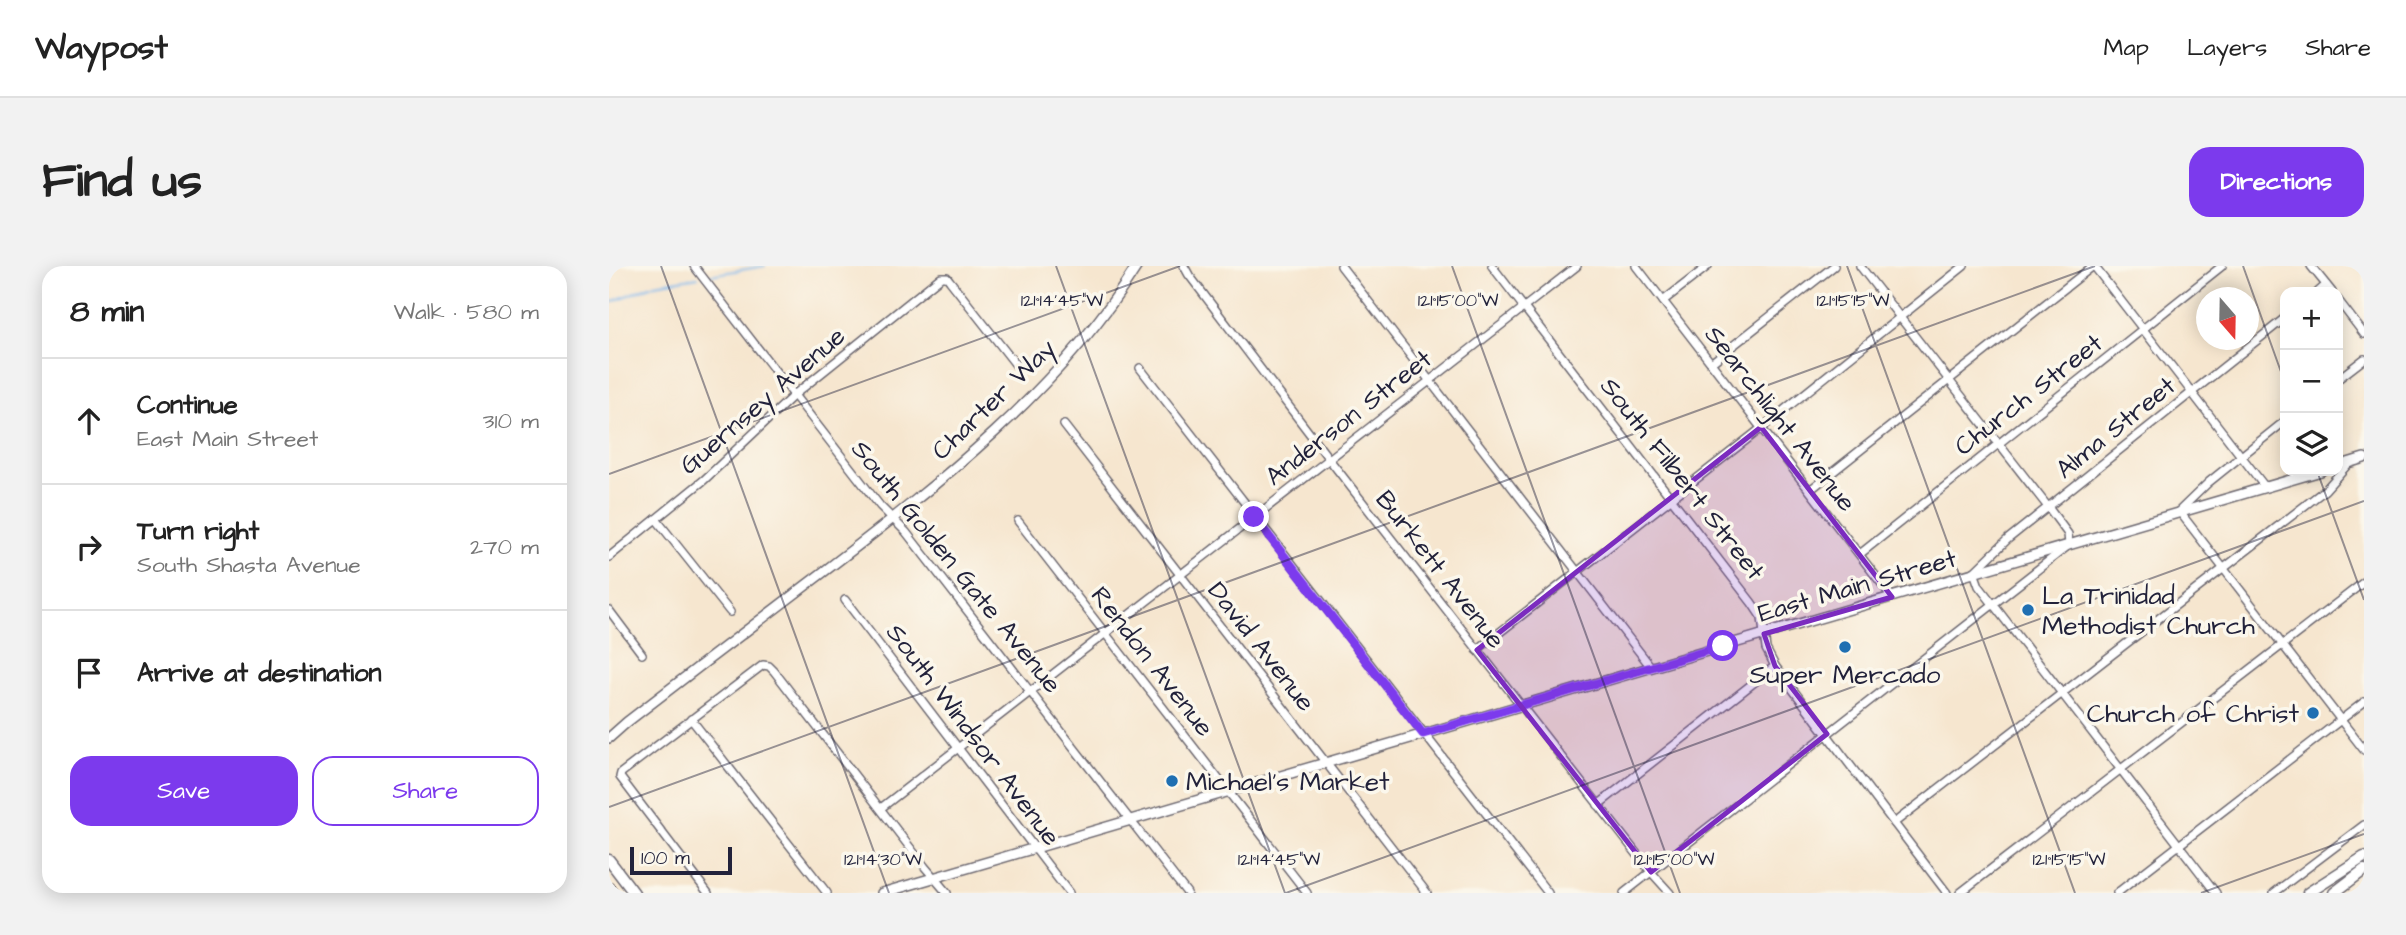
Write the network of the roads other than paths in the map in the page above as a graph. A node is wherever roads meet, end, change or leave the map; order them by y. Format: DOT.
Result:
graph roads {
  1 [pos="694,266"];
  2 [pos="1137,266"];
  3 [pos="1184,266"];
  4 [pos="1341,266"];
  5 [pos="1492,266"];
  6 [pos="1577,266"];
  7 [pos="1636,266"];
  8 [pos="1708,266"];
  9 [pos="1834,266"];
  10 [pos="1860,266"];
  11 [pos="1963,266"];
  12 [pos="2093,266"];
  13 [pos="2222,266"];
  14 [pos="2311,266"];
  15 [pos="2327,287"];
  16 [pos="1663,301"];
  17 [pos="1524,307"];
  18 [pos="2343,307"];
  19 [pos="1900,317"];
  20 [pos="2364,319"];
  21 [pos="2280,322"];
  22 [pos="2357,325"];
  23 [pos="2143,328"];
  24 [pos="2364,334"];
  25 [pos="2364,359"];
  26 [pos="1711,363"];
  27 [pos="1016,365"];
  28 [pos="1140,368"];
  29 [pos="2343,375"];
  30 [pos="1949,380"];
  31 [pos="1429,382"];
  32 [pos="2192,393"];
  33 [pos="794,395"];
  34 [pos="1065,425"];
  35 [pos="2280,425"];
  36 [pos="1761,427"];
  37 [pos="1998,444"];
  38 [pos="2241,456"];
  39 [pos="2364,458"];
  40 [pos="1329,459"];
  41 [pos="2350,462"];
  42 [pos="2343,464"];
  43 [pos="2304,476"];
  44 [pos="2265,487"];
  45 [pos="1810,490"];
  46 [pos="1671,498"];
  47 [pos="2048,507"];
  48 [pos="2179,511"];
  49 [pos="1254,517"];
  50 [pos="656,519"];
  51 [pos="893,519"];
  52 [pos="1018,521"];
  53 [pos="2069,545"];
  54 [pos="1860,554"];
  55 [pos="609,557"];
  56 [pos="2223,569"];
  57 [pos="1577,572"];
  58 [pos="1974,572"];
  59 [pos="1180,575"];
  60 [pos="2364,582"];
  61 [pos="1892,597"];
  62 [pos="845,600"];
  63 [pos="1993,604"];
  64 [pos="609,610"];
  65 [pos="730,612"];
  66 [pos="1105,634"];
  67 [pos="1764,634"];
  68 [pos="2282,645"];
  69 [pos="1477,650"];
  70 [pos="642,654"];
  71 [pos="1775,666"];
  72 [pos="1651,667"];
  73 [pos="1031,692"];
  74 [pos="2062,694"];
  75 [pos="2364,702"];
  76 [pos="1520,705"];
  77 [pos="691,719"];
  78 [pos="2341,720"];
  79 [pos="1423,734"];
  80 [pos="1827,734"];
  81 [pos="609,738"];
  82 [pos="959,747"];
  83 [pos="2364,750"];
  84 [pos="1325,762"];
  85 [pos="2121,769"];
  86 [pos="1228,791"];
  87 [pos="1598,805"];
  88 [pos="881,808"];
  89 [pos="1130,820"];
  90 [pos="1894,823"];
  91 [pos="2364,825"];
  92 [pos="2179,845"];
  93 [pos="1035,849"];
  94 [pos="2364,857"];
  95 [pos="609,860"];
  96 [pos="2364,870"];
  97 [pos="1651,872"];
  98 [pos="934,878"];
  99 [pos="609,888"];
  100 [pos="613,893"];
  101 [pos="634,893"];
  102 [pos="708,893"];
  103 [pos="827,893"];
  104 [pos="882,893"];
  105 [pos="947,893"];
  106 [pos="1069,893"];
  107 [pos="1187,893"];
  108 [pos="1307,893"];
  109 [pos="1427,893"];
  110 [pos="1548,893"];
  111 [pos="1624,893"];
  112 [pos="1670,893"];
  113 [pos="1947,893"];
  114 [pos="1960,893"];
  115 [pos="2117,893"];
  116 [pos="2217,893"];
  117 [pos="2274,893"];
  118 [pos="2308,893"];
  119 [pos="2334,893"];
  1 -- 33 [label="street, South Golden Gate Avenue"];
  2 -- 51 [label="main road, Charter Way"];
  3 -- 40 [label="street, Burkett Avenue"];
  4 -- 31 [label="street"];
  5 -- 17 [label="street, South Filbert Street"];
  6 -- 17 [label="street, Anderson Street"];
  7 -- 16 [label="street, Searchlight Avenue"];
  8 -- 16 [label="street"];
  9 -- 26 [label="street"];
  10 -- 19 [label="street"];
  11 -- 19 [label="street"];
  12 -- 23 [label="street"];
  12 -- 30 [label="street"];
  13 -- 23 [label="street, Church Street"];
  14 -- 15 [label="street"];
  16 -- 26 [label="street, Searchlight Avenue"];
  17 -- 31 [label="street, Anderson Street"];
  17 -- 46 [label="street, South Filbert Street"];
  18 -- 22 [label="street"];
  19 -- 30 [label="street"];
  19 -- 36 [label="street"];
  20 -- 22 [label="street"];
  21 -- 32 [label="street, Alma Street"];
  22 -- 24 [label="street"];
  23 -- 32 [label="street"];
  23 -- 37 [label="street, Church Street"];
  25 -- 29 [label="street"];
  26 -- 36 [label="street, Searchlight Avenue"];
  27 -- 33 [label="street, Guernsey Avenue"];
  28 -- 49 [label="street"];
  30 -- 37 [label="street"];
  30 -- 45 [label="street"];
  31 -- 40 [label="street, Anderson Street"];
  31 -- 57 [label="street"];
  32 -- 38 [label="street"];
  32 -- 47 [label="street, Alma Street"];
  33 -- 50 [label="street, Guernsey Avenue"];
  33 -- 51 [label="street, South Golden Gate Avenue"];
  34 -- 59 [label="street, David Avenue"];
  35 -- 38 [label="street"];
  36 -- 45 [label="street, Searchlight Avenue"];
  36 -- 46 [label="street"];
  37 -- 47 [label="street"];
  37 -- 54 [label="street, Church Street"];
  38 -- 44 [label="street"];
  38 -- 48 [label="street"];
  39 -- 41 [label="main road"];
  40 -- 49 [label="street, Anderson Street"];
  40 -- 69 [label="street, Burkett Avenue"];
  41 -- 42 [label="main road"];
  41 -- 56 [label="street"];
  43 -- 44 [label="main road, East Main Street"];
  44 -- 48 [label="main road, East Main Street"];
  45 -- 54 [label="street, Searchlight Avenue"];
  46 -- 57 [label="street"];
  46 -- 67 [label="street, South Filbert Street"];
  47 -- 53 [label="street"];
  47 -- 58 [label="street, Alma Street"];
  48 -- 53 [label="main road, East Main Street"];
  48 -- 56 [label="street"];
  49 -- 59 [label="street, Anderson Street"];
  49 -- 79 [label="street"];
  50 -- 55 [label="street, Guernsey Avenue"];
  50 -- 65 [label="street"];
  51 -- 73 [label="street, South Golden Gate Avenue"];
  51 -- 81 [label="main road, Charter Way"];
  52 -- 66 [label="street, Rendon Avenue"];
  53 -- 58 [label="main road, East Main Street"];
  53 -- 63 [label="street"];
  54 -- 61 [label="street, Searchlight Avenue"];
  56 -- 68 [label="street"];
  56 -- 74 [label="street"];
  57 -- 69 [label="street"];
  57 -- 72 [label="street"];
  58 -- 61 [label="main road, East Main Street"];
  58 -- 63 [label="street"];
  59 -- 66 [label="street, Anderson Street"];
  59 -- 84 [label="street, David Avenue"];
  60 -- 68 [label="street"];
  61 -- 67 [label="main road, East Main Street"];
  62 -- 82 [label="street, South Windsor Avenue"];
  63 -- 74 [label="street"];
  63 -- 80 [label="street"];
  64 -- 70 [label="street"];
  66 -- 73 [label="street, Anderson Street"];
  66 -- 86 [label="street, Rendon Avenue"];
  67 -- 71 [label="street, South Filbert Street"];
  67 -- 72 [label="main road, East Main Street"];
  68 -- 78 [label="street"];
  68 -- 85 [label="street"];
  69 -- 76 [label="street, Burkett Avenue"];
  71 -- 80 [label="street, South Filbert Street"];
  71 -- 87 [label="street"];
  72 -- 76 [label="main road, East Main Street"];
  73 -- 82 [label="street, Anderson Street"];
  73 -- 89 [label="street, South Golden Gate Avenue"];
  74 -- 85 [label="street"];
  74 -- 90 [label="street"];
  75 -- 78 [label="street"];
  76 -- 79 [label="main road, East Main Street"];
  76 -- 87 [label="street, Burkett Avenue"];
  77 -- 88 [label="street"];
  77 -- 102 [label="street"];
  77 -- 103 [label="street"];
  78 -- 83 [label="street"];
  78 -- 92 [label="street"];
  79 -- 84 [label="main road, East Main Street"];
  79 -- 110 [label="street"];
  80 -- 90 [label="street, South Filbert Street"];
  80 -- 97 [label="street"];
  82 -- 88 [label="street, Anderson Street"];
  82 -- 93 [label="street, South Windsor Avenue"];
  84 -- 86 [label="main road, East Main Street"];
  84 -- 109 [label="street, David Avenue"];
  85 -- 92 [label="street"];
  85 -- 114 [label="street"];
  86 -- 89 [label="main road, East Main Street"];
  86 -- 108 [label="street, Rendon Avenue"];
  87 -- 97 [label="street, Burkett Avenue"];
  88 -- 98 [label="street"];
  89 -- 93 [label="main road, East Main Street"];
  89 -- 107 [label="street, South Golden Gate Avenue"];
  90 -- 113 [label="street, South Filbert Street"];
  91 -- 117 [label="street"];
  92 -- 115 [label="street"];
  92 -- 116 [label="street"];
  93 -- 98 [label="main road, East Main Street"];
  93 -- 106 [label="street, South Windsor Avenue"];
  94 -- 118 [label="highway"];
  95 -- 101 [label="highway"];
  96 -- 119 [label="highway"];
  97 -- 111 [label="street"];
  97 -- 112 [label="street, Burkett Avenue"];
  98 -- 104 [label="main road, East Main Street"];
  98 -- 105 [label="street"];
  99 -- 100 [label="highway"];
}
